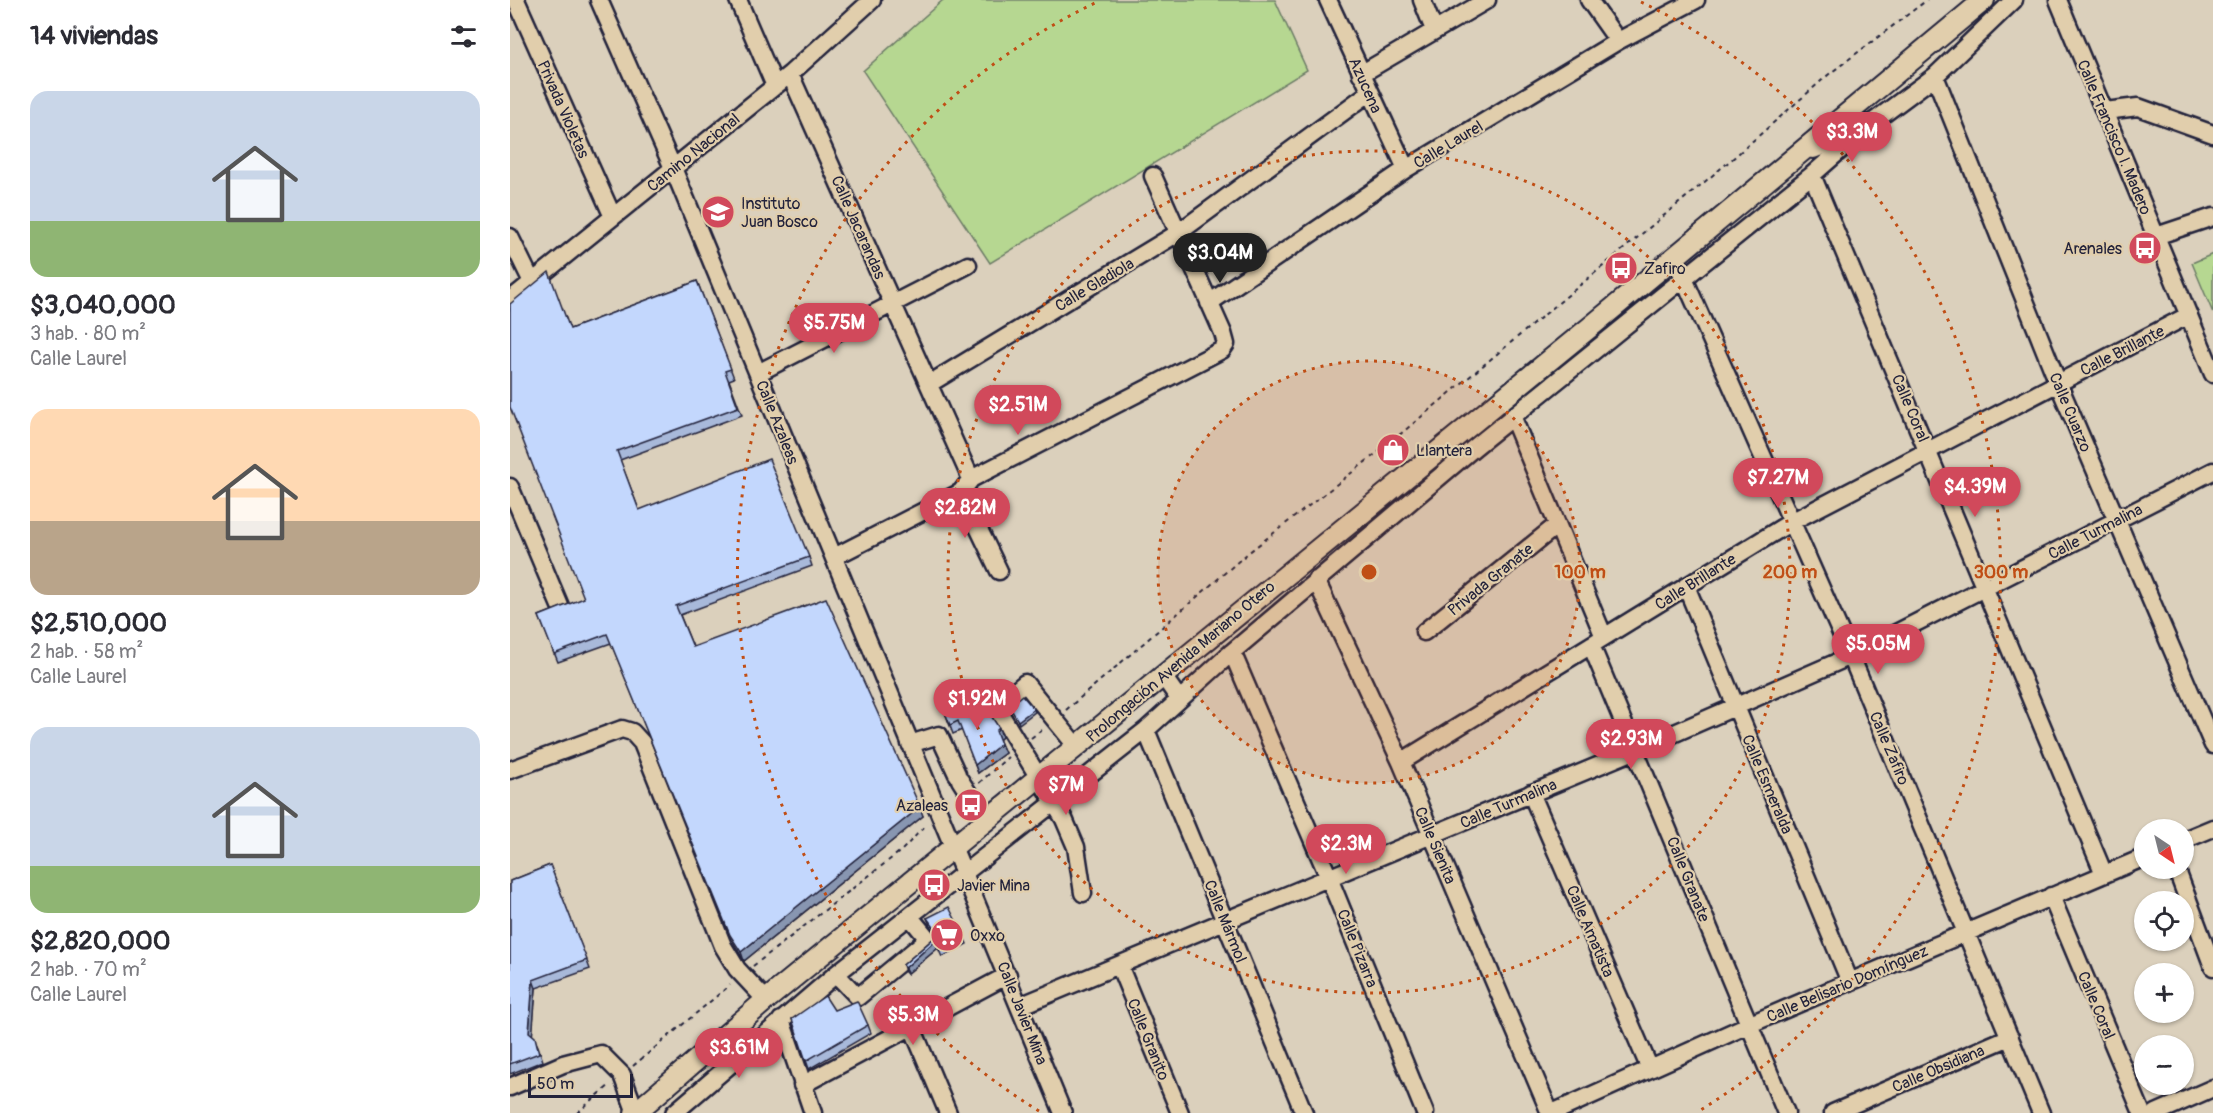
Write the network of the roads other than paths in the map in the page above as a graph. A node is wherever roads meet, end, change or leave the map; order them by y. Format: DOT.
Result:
graph roads {
  1 [pos="516,0"];
  2 [pos="600,0"];
  3 [pos="738,0"];
  4 [pos="872,0"];
  5 [pos="1328,0"];
  6 [pos="1422,0"];
  7 [pos="1487,0"];
  8 [pos="1588,0"];
  9 [pos="1696,0"];
  10 [pos="1985,0"];
  11 [pos="2014,0"];
  12 [pos="2058,0"];
  13 [pos="2001,15"];
  14 [pos="1434,30"];
  15 [pos="1618,41"];
  16 [pos="790,74"];
  17 [pos="1361,74"];
  18 [pos="1935,76"];
  19 [pos="775,86"];
  20 [pos="1369,93"];
  21 [pos="2105,111"];
  22 [pos="1869,125"];
  23 [pos="2213,134"];
  24 [pos="1799,153"];
  25 [pos="673,168"];
  26 [pos="1406,169"];
  27 [pos="1812,175"];
  28 [pos="1153,176"];
  29 [pos="1727,211"];
  30 [pos="612,217"];
  31 [pos="2213,217"];
  32 [pos="1742,231"];
  33 [pos="1178,233"];
  34 [pos="2156,236"];
  35 [pos="510,237"];
  36 [pos="1673,255"];
  37 [pos="968,265"];
  38 [pos="1683,277"];
  39 [pos="532,282"];
  40 [pos="510,300"];
  41 [pos="1209,303"];
  42 [pos="894,305"];
  43 [pos="2189,315"];
  44 [pos="758,373"];
  45 [pos="2213,375"];
  46 [pos="2058,383"];
  47 [pos="929,384"];
  48 [pos="1513,418"];
  49 [pos="1929,450"];
  50 [pos="2213,471"];
  51 [pos="966,486"];
  52 [pos="510,487"];
  53 [pos="2117,520"];
  54 [pos="1791,522"];
  55 [pos="1557,525"];
  56 [pos="834,557"];
  57 [pos="999,570"];
  58 [pos="1316,580"];
  59 [pos="1686,586"];
  60 [pos="1985,588"];
  61 [pos="560,606"];
  62 [pos="1424,632"];
  63 [pos="1598,641"];
  64 [pos="1232,652"];
  65 [pos="1851,656"];
  66 [pos="1163,676"];
  67 [pos="1179,699"];
  68 [pos="1736,706"];
  69 [pos="1146,730"];
  70 [pos="910,744"];
  71 [pos="2213,745"];
  72 [pos="1077,747"];
  73 [pos="1636,750"];
  74 [pos="1401,762"];
  75 [pos="510,770"];
  76 [pos="1037,779"];
  77 [pos="1531,794"];
  78 [pos="1053,804"];
  79 [pos="986,820"];
  80 [pos="2213,828"];
  81 [pos="1432,835"];
  82 [pos="2194,836"];
  83 [pos="953,847"];
  84 [pos="2134,862"];
  85 [pos="964,873"];
  86 [pos="2104,874"];
  87 [pos="1329,878"];
  88 [pos="2180,879"];
  89 [pos="1083,893"];
  90 [pos="2051,896"];
  91 [pos="910,917"];
  92 [pos="1226,920"];
  93 [pos="1966,932"];
  94 [pos="1119,965"];
  95 [pos="2213,967"];
  96 [pos="836,974"];
  97 [pos="1008,975"];
  98 [pos="1850,982"];
  99 [pos="766,1000"];
  100 [pos="1020,1006"];
  101 [pos="781,1020"];
  102 [pos="1748,1025"];
  103 [pos="912,1027"];
  104 [pos="2010,1037"];
  105 [pos="1650,1069"];
  106 [pos="802,1085"];
  107 [pos="510,1087"];
  108 [pos="2213,1088"];
  109 [pos="636,1113"];
  110 [pos="674,1113"];
  111 [pos="813,1113"];
  112 [pos="948,1113"];
  113 [pos="1063,1113"];
  114 [pos="1180,1113"];
  115 [pos="1304,1113"];
  116 [pos="1425,1113"];
  117 [pos="1551,1113"];
  118 [pos="1785,1113"];
  119 [pos="1833,1113"];
  120 [pos="2041,1113"];
  121 [pos="2142,1113"];
  122 [pos="2156,1113"];
  1 -- 30 [label="street, Privada Violetas"];
  2 -- 25 [label="street, Calle Azaleas"];
  3 -- 19 [label="street"];
  4 -- 16 [label="street, Camino Nacional"];
  5 -- 17 [label="street, Azucena"];
  6 -- 14 [label="street"];
  7 -- 14 [label="street"];
  8 -- 15 [label="street"];
  9 -- 15 [label="street, Calle Laurel"];
  10 -- 13 [label="street, Prolongación Avenida Mariano Otero"];
  10 -- 24 [label="main road, Prolongación Avenida Mariano Otero"];
  11 -- 13 [label="street"];
  12 -- 21 [label="street, Calle Francisco I. Madero"];
  13 -- 18 [label="street"];
  14 -- 17 [label="street"];
  15 -- 26 [label="street, Calle Laurel"];
  16 -- 19 [label="street, Camino Nacional"];
  16 -- 42 [label="street, Calle Jacarandas"];
  17 -- 20 [label="street, Azucena"];
  18 -- 22 [label="street"];
  18 -- 46 [label="street, Calle Cuarzo"];
  19 -- 25 [label="street, Camino Nacional"];
  20 -- 26 [label="street, Azucena"];
  20 -- 33 [label="street, Calle Gladiola"];
  21 -- 23 [label="street"];
  21 -- 34 [label="street, Calle Francisco I. Madero"];
  22 -- 24 [label="main road"];
  22 -- 27 [label="street"];
  24 -- 29 [label="main road, Prolongación Avenida Mariano Otero"];
  25 -- 30 [label="street, Camino Nacional"];
  25 -- 44 [label="street, Calle Azaleas"];
  26 -- 41 [label="street, Calle Laurel"];
  27 -- 32 [label="street"];
  27 -- 49 [label="street, Calle Coral"];
  28 -- 33 [label="street"];
  29 -- 32 [label="street"];
  29 -- 36 [label="main road, Prolongación Avenida Mariano Otero"];
  30 -- 39 [label="street, Camino Nacional"];
  31 -- 34 [label="street"];
  32 -- 38 [label="street"];
  33 -- 41 [label="street"];
  33 -- 47 [label="street, Calle Gladiola"];
  34 -- 43 [label="street, Calle Francisco I. Madero"];
  35 -- 39 [label="street"];
  36 -- 38 [label="street, Calle Zafiro"];
  36 -- 66 [label="main road, Prolongación Avenida Mariano Otero"];
  37 -- 42 [label="street"];
  38 -- 48 [label="street"];
  38 -- 54 [label="street, Calle Zafiro"];
  39 -- 40 [label="street, Camino Nacional"];
  41 -- 51 [label="street"];
  42 -- 44 [label="street"];
  42 -- 47 [label="street, Calle Jacarandas"];
  43 -- 45 [label="street, Calle Francisco I. Madero"];
  43 -- 46 [label="street, Calle Brillante"];
  44 -- 56 [label="street, Calle Azaleas"];
  46 -- 49 [label="street, Calle Brillante"];
  46 -- 53 [label="street, Calle Cuarzo"];
  47 -- 51 [label="street, Calle Jacarandas"];
  48 -- 55 [label="street, Calle Granate"];
  48 -- 58 [label="street"];
  49 -- 54 [label="street, Calle Brillante"];
  49 -- 60 [label="street, Calle Coral"];
  50 -- 53 [label="street, Calle Turmalina"];
  51 -- 56 [label="street"];
  51 -- 57 [label="street"];
  52 -- 61 [label="street"];
  53 -- 60 [label="street, Calle Turmalina"];
  53 -- 71 [label="street, Calle Cuarzo"];
  54 -- 59 [label="street, Calle Brillante"];
  54 -- 65 [label="street, Calle Zafiro"];
  55 -- 62 [label="street, Privada Granate"];
  55 -- 63 [label="street, Calle Granate"];
  56 -- 70 [label="street, Calle Azaleas"];
  58 -- 64 [label="street"];
  58 -- 74 [label="street, Calle Sienita"];
  59 -- 63 [label="street, Calle Brillante"];
  59 -- 68 [label="street, Calle Esmeralda"];
  60 -- 65 [label="street, Calle Turmalina"];
  60 -- 86 [label="street, Calle Coral"];
  63 -- 73 [label="street, Calle Granate"];
  63 -- 74 [label="street, Calle Brillante"];
  64 -- 67 [label="street"];
  64 -- 87 [label="street, Calle Pizarra"];
  65 -- 68 [label="street, Calle Turmalina"];
  65 -- 93 [label="street, Calle Zafiro"];
  66 -- 67 [label="street"];
  66 -- 72 [label="main road, Prolongación Avenida Mariano Otero"];
  67 -- 69 [label="street"];
  68 -- 73 [label="street, Calle Turmalina"];
  68 -- 98 [label="street, Calle Esmeralda"];
  69 -- 78 [label="street"];
  69 -- 92 [label="street, Calle Mármol"];
  70 -- 79 [label="street"];
  70 -- 83 [label="street, Calle Azaleas"];
  72 -- 76 [label="main road, Prolongación Avenida Mariano Otero"];
  72 -- 76 [label="street"];
  73 -- 77 [label="street, Calle Turmalina"];
  73 -- 102 [label="street, Calle Granate"];
  74 -- 81 [label="street, Calle Sienita"];
  75 -- 99 [label="street"];
  76 -- 78 [label="street"];
  76 -- 79 [label="main road, Prolongación Avenida Mariano Otero"];
  77 -- 81 [label="street, Calle Turmalina"];
  77 -- 105 [label="street, Calle Amatista"];
  78 -- 85 [label="street"];
  78 -- 89 [label="street"];
  79 -- 83 [label="main road, Prolongación Avenida Mariano Otero"];
  80 -- 82 [label="street"];
  81 -- 87 [label="street, Calle Turmalina"];
  81 -- 117 [label="street, Calle Sienita"];
  83 -- 85 [label="street, Calle Javier Mina"];
  83 -- 99 [label="main road, Prolongación Avenida Mariano Otero"];
  84 -- 86 [label="street, Calle Belisario Domínguez"];
  85 -- 91 [label="street"];
  85 -- 97 [label="street, Calle Javier Mina"];
  86 -- 90 [label="street, Calle Belisario Domínguez"];
  87 -- 92 [label="street, Calle Turmalina"];
  87 -- 116 [label="street, Calle Pizarra"];
  88 -- 95 [label="street"];
  90 -- 93 [label="street, Calle Belisario Domínguez"];
  90 -- 121 [label="street, Calle Coral"];
  91 -- 96 [label="street"];
  91 -- 96 [label="street"];
  92 -- 94 [label="street, Calle Turmalina"];
  92 -- 115 [label="street, Calle Mármol"];
  93 -- 98 [label="street, Calle Belisario Domínguez"];
  93 -- 104 [label="street, Calle Zafiro"];
  94 -- 100 [label="street, Calle Turmalina"];
  94 -- 114 [label="street, Calle Granito"];
  96 -- 101 [label="street"];
  97 -- 100 [label="street, Calle Javier Mina"];
  97 -- 103 [label="street"];
  98 -- 102 [label="street, Calle Belisario Domínguez"];
  99 -- 109 [label="main road, Prolongación Avenida Mariano Otero"];
  100 -- 113 [label="street, Calle Javier Mina"];
  101 -- 106 [label="street"];
  101 -- 110 [label="street"];
  102 -- 105 [label="street, Calle Belisario Domínguez"];
  102 -- 118 [label="street, Calle Granate"];
  103 -- 106 [label="street"];
  103 -- 112 [label="street"];
  104 -- 119 [label="street, Calle Obsidiana"];
  104 -- 120 [label="street, Calle Zafiro"];
  105 -- 117 [label="street, Calle Belisario Domínguez"];
  106 -- 111 [label="street"];
  107 -- 109 [label="street"];
  108 -- 122 [label="street"];
}
